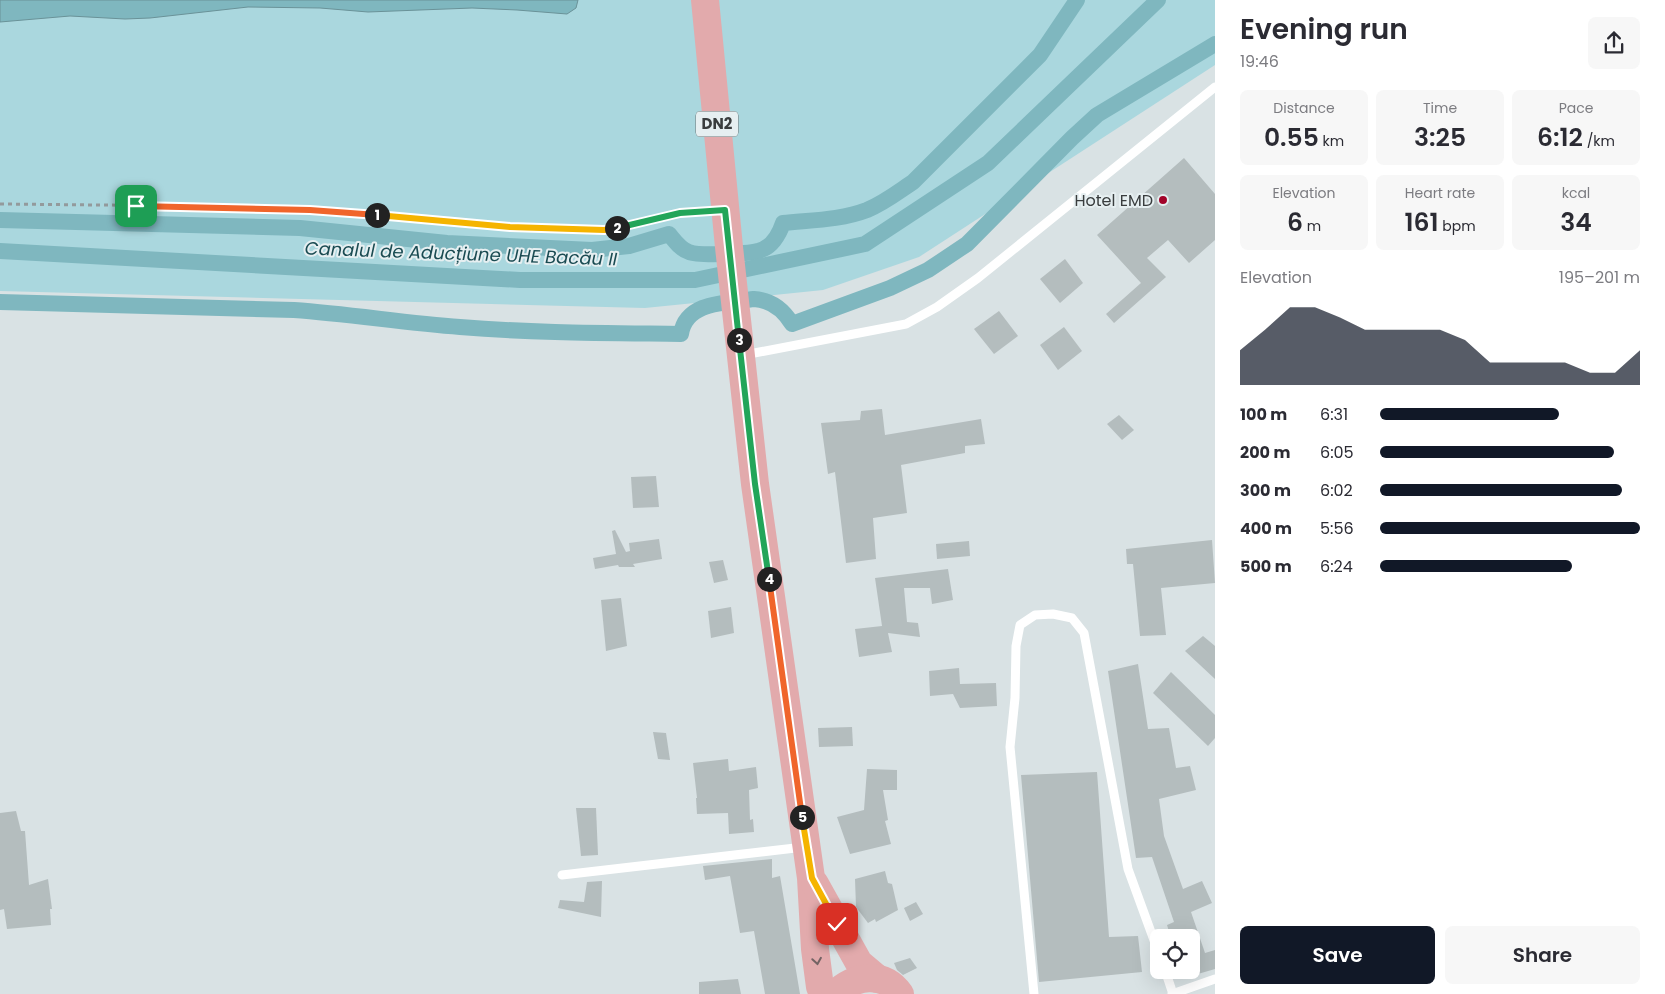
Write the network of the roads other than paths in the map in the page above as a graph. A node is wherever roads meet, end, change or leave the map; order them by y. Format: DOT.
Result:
graph roads {
  1 [pos="705,0"];
  2 [pos="1215,86"];
  3 [pos="741,355"];
  4 [pos="807,847"];
  5 [pos="562,874"];
  6 [pos="812,878"];
  7 [pos="1150,929"];
  8 [pos="878,979"];
  9 [pos="1168,979"];
  10 [pos="1215,979"];
  11 [pos="824,994"];
  12 [pos="835,994"];
  13 [pos="900,994"];
  14 [pos="1034,994"];
  15 [pos="1172,994"];
  1 -- 3 [label="main road, DN2"];
  2 -- 3 [label="lane"];
  3 -- 4 [label="main road, DN2"];
  4 -- 5 [label="lane"];
  4 -- 6 [label="main road, DN2"];
  6 -- 8 [label="main road, DN2"];
  6 -- 11 [label="main road, DN2, one-way"];
  7 -- 14 [label="lane"];
  8 -- 12 [label="main road"];
  8 -- 13 [label="main road, DN2"];
  9 -- 15 [label="lane"];
  10 -- 15 [label="lane"];
}
